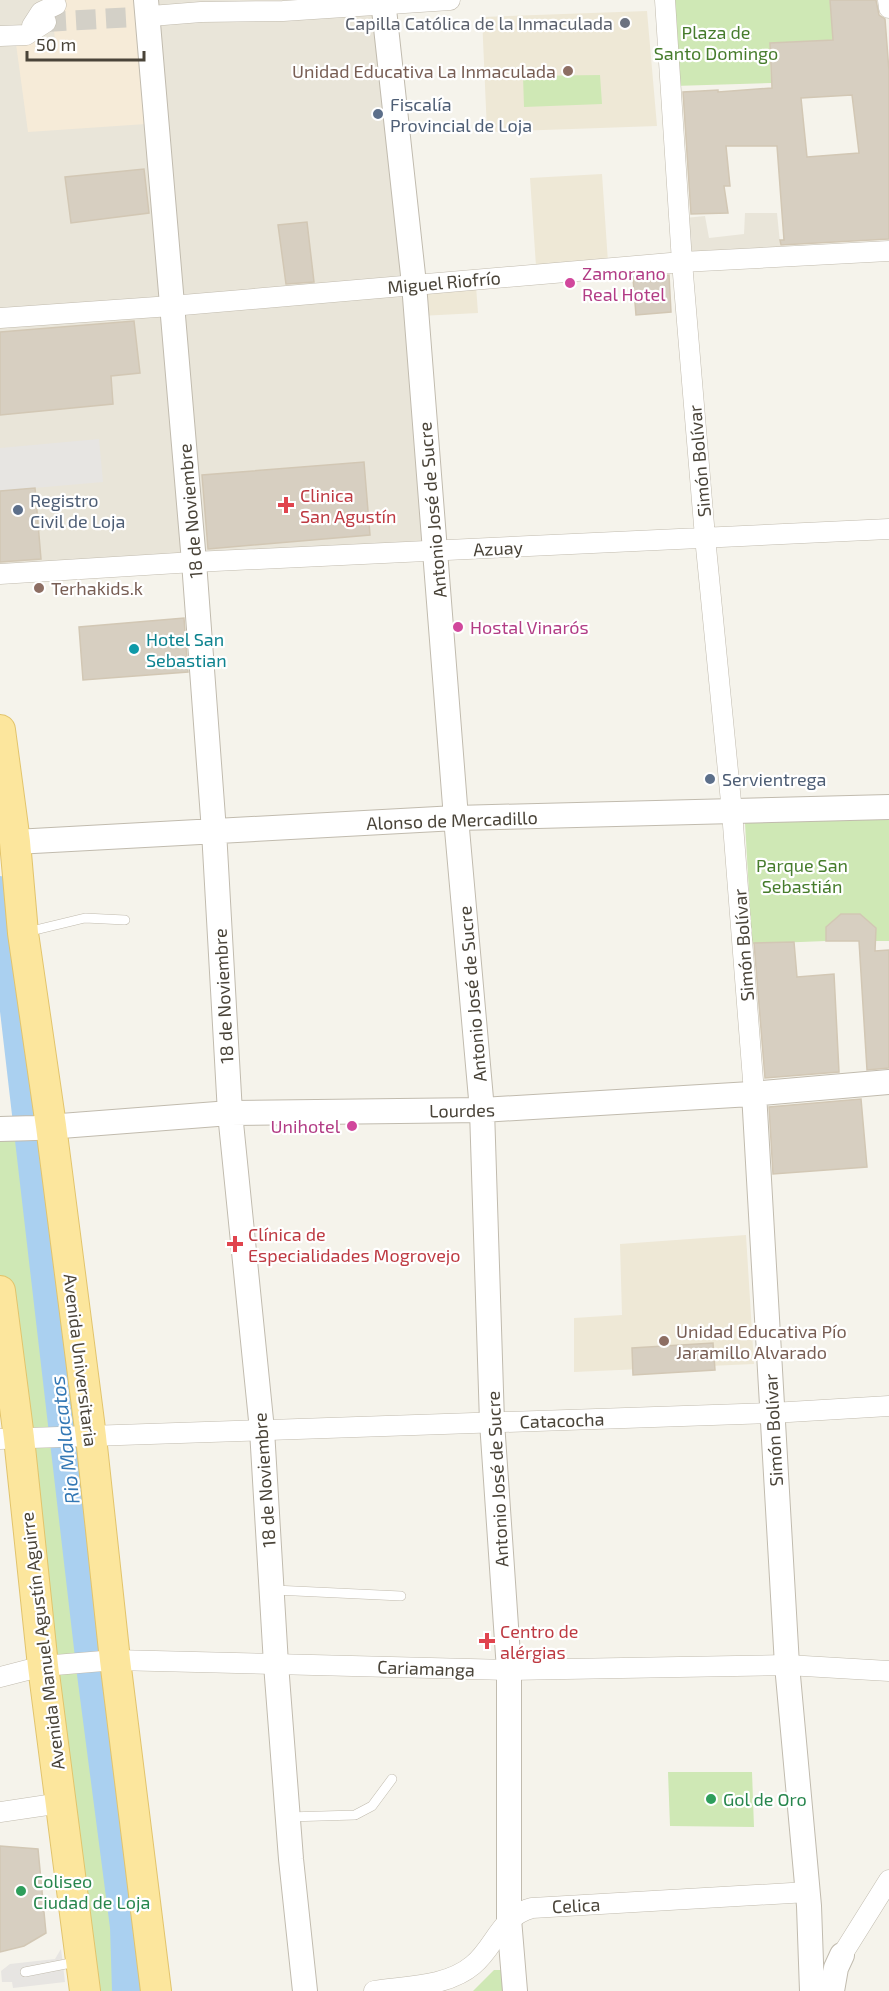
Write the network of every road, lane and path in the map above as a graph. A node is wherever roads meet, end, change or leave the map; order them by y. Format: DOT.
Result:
graph roads {
  1 [pos="450,0"];
  2 [pos="665,0"];
  3 [pos="888,0"];
  4 [pos="384,2"];
  5 [pos="889,8"];
  6 [pos="51,13"];
  7 [pos="148,15"];
  8 [pos="0,36"];
  9 [pos="889,251"];
  10 [pos="682,262"];
  11 [pos="414,284"];
  12 [pos="171,306"];
  13 [pos="0,318"];
  14 [pos="889,529"];
  15 [pos="705,537"];
  16 [pos="436,551"];
  17 [pos="194,562"];
  18 [pos="0,574"];
  19 [pos="0,730"];
  20 [pos="889,807"];
  21 [pos="732,812"];
  22 [pos="456,818"];
  23 [pos="214,831"];
  24 [pos="15,842"];
  25 [pos="125,920"];
  26 [pos="23,933"];
  27 [pos="889,1082"];
  28 [pos="754,1094"];
  29 [pos="482,1110"];
  30 [pos="230,1113"];
  31 [pos="43,1127"];
  32 [pos="0,1128"];
  33 [pos="0,1291"];
  34 [pos="889,1406"];
  35 [pos="772,1413"];
  36 [pos="492,1422"];
  37 [pos="262,1430"];
  38 [pos="82,1437"];
  39 [pos="17,1439"];
  40 [pos="272,1590"];
  41 [pos="401,1596"];
  42 [pos="107,1660"];
  43 [pos="276,1664"];
  44 [pos="48,1665"];
  45 [pos="787,1665"];
  46 [pos="509,1670"];
  47 [pos="889,1671"];
  48 [pos="0,1677"];
  49 [pos="392,1779"];
  50 [pos="61,1803"];
  51 [pos="0,1812"];
  52 [pos="288,1816"];
  53 [pos="889,1880"];
  54 [pos="808,1892"];
  55 [pos="509,1919"];
  56 [pos="842,1954"];
  57 [pos="82,1960"];
  58 [pos="25,1972"];
  59 [pos="85,1991"];
  60 [pos="156,1991"];
  61 [pos="305,1991"];
  62 [pos="374,1991"];
  63 [pos="514,1991"];
  64 [pos="812,1991"];
  65 [pos="832,1991"];
  1 -- 4 [label="street"];
  2 -- 10 [label="street, Simón Bolívar"];
  3 -- 5 [label="street"];
  4 -- 7 [label="street"];
  4 -- 11 [label="street, Antonio José de Sucre"];
  6 -- 8 [label="street"];
  7 -- 12 [label="street, 18 de Noviembre"];
  9 -- 10 [label="street, Miguel Riofrío"];
  10 -- 11 [label="street, Miguel Riofrío"];
  10 -- 15 [label="street, Simón Bolívar"];
  11 -- 12 [label="street, Miguel Riofrío"];
  11 -- 16 [label="street, Antonio José de Sucre"];
  12 -- 13 [label="street, Miguel Riofrío"];
  12 -- 17 [label="street, 18 de Noviembre"];
  14 -- 15 [label="street, Azuay"];
  15 -- 16 [label="street, Azuay"];
  15 -- 21 [label="street, Simón Bolívar"];
  16 -- 17 [label="street, Azuay"];
  16 -- 22 [label="street, Antonio José de Sucre"];
  17 -- 18 [label="street, Azuay"];
  17 -- 23 [label="street, 18 de Noviembre"];
  19 -- 24 [label="main road, Avenida Universitaria"];
  20 -- 21 [label="street, Alonso de Mercadillo"];
  21 -- 22 [label="street, Alonso de Mercadillo"];
  21 -- 28 [label="street, Simón Bolívar"];
  22 -- 23 [label="street, Alonso de Mercadillo"];
  22 -- 29 [label="street, Antonio José de Sucre"];
  23 -- 24 [label="street, Alonso de Mercadillo"];
  23 -- 30 [label="street, 18 de Noviembre"];
  24 -- 26 [label="main road, Avenida Universitaria"];
  25 -- 26 [label="lane"];
  26 -- 31 [label="main road, Avenida Universitaria"];
  27 -- 28 [label="street, Lourdes"];
  28 -- 29 [label="street, Lourdes"];
  28 -- 35 [label="street, Simón Bolívar"];
  29 -- 30 [label="street, Lourdes"];
  29 -- 36 [label="street, Antonio José de Sucre"];
  30 -- 31 [label="street, Lourdes"];
  30 -- 37 [label="street, 18 de Noviembre"];
  31 -- 32 [label="street, Lourdes"];
  31 -- 38 [label="main road, Avenida Universitaria"];
  33 -- 39 [label="main road, Avenida Manuel Agustín Aguirre"];
  34 -- 35 [label="street, Catacocha"];
  35 -- 36 [label="street, Catacocha"];
  35 -- 45 [label="street, Simón Bolívar"];
  36 -- 37 [label="street, Catacocha"];
  36 -- 46 [label="street, Antonio José de Sucre"];
  37 -- 38 [label="street, Catacocha"];
  37 -- 40 [label="street, 18 de Noviembre"];
  38 -- 39 [label="street, Catacocha"];
  38 -- 42 [label="main road, Avenida Universitaria"];
  39 -- 44 [label="main road, Avenida Manuel Agustín Aguirre"];
  40 -- 41 [label="lane"];
  40 -- 43 [label="street, 18 de Noviembre"];
  42 -- 43 [label="street, Cariamanga"];
  42 -- 44 [label="street, Cariamanga"];
  42 -- 60 [label="main road, Avenida Universitaria"];
  43 -- 46 [label="street, Cariamanga"];
  43 -- 52 [label="street, 18 de Noviembre"];
  44 -- 48 [label="street, Cariamanga"];
  44 -- 50 [label="main road, Avenida Manuel Agustín Aguirre"];
  45 -- 46 [label="street, Cariamanga"];
  45 -- 47 [label="street, Cariamanga"];
  45 -- 54 [label="street, Simón Bolívar"];
  46 -- 55 [label="street, Antonio José de Sucre"];
  49 -- 52 [label="lane"];
  50 -- 51 [label="street"];
  50 -- 57 [label="main road, Avenida Manuel Agustín Aguirre"];
  52 -- 61 [label="street, 18 de Noviembre"];
  53 -- 56 [label="street"];
  54 -- 55 [label="street, Celica"];
  54 -- 64 [label="street, Simón Bolívar"];
  55 -- 62 [label="street"];
  55 -- 63 [label="street, Antonio José de Sucre"];
  56 -- 65 [label="street"];
  57 -- 58 [label="lane"];
  57 -- 59 [label="main road, Avenida Manuel Agustín Aguirre"];
}
